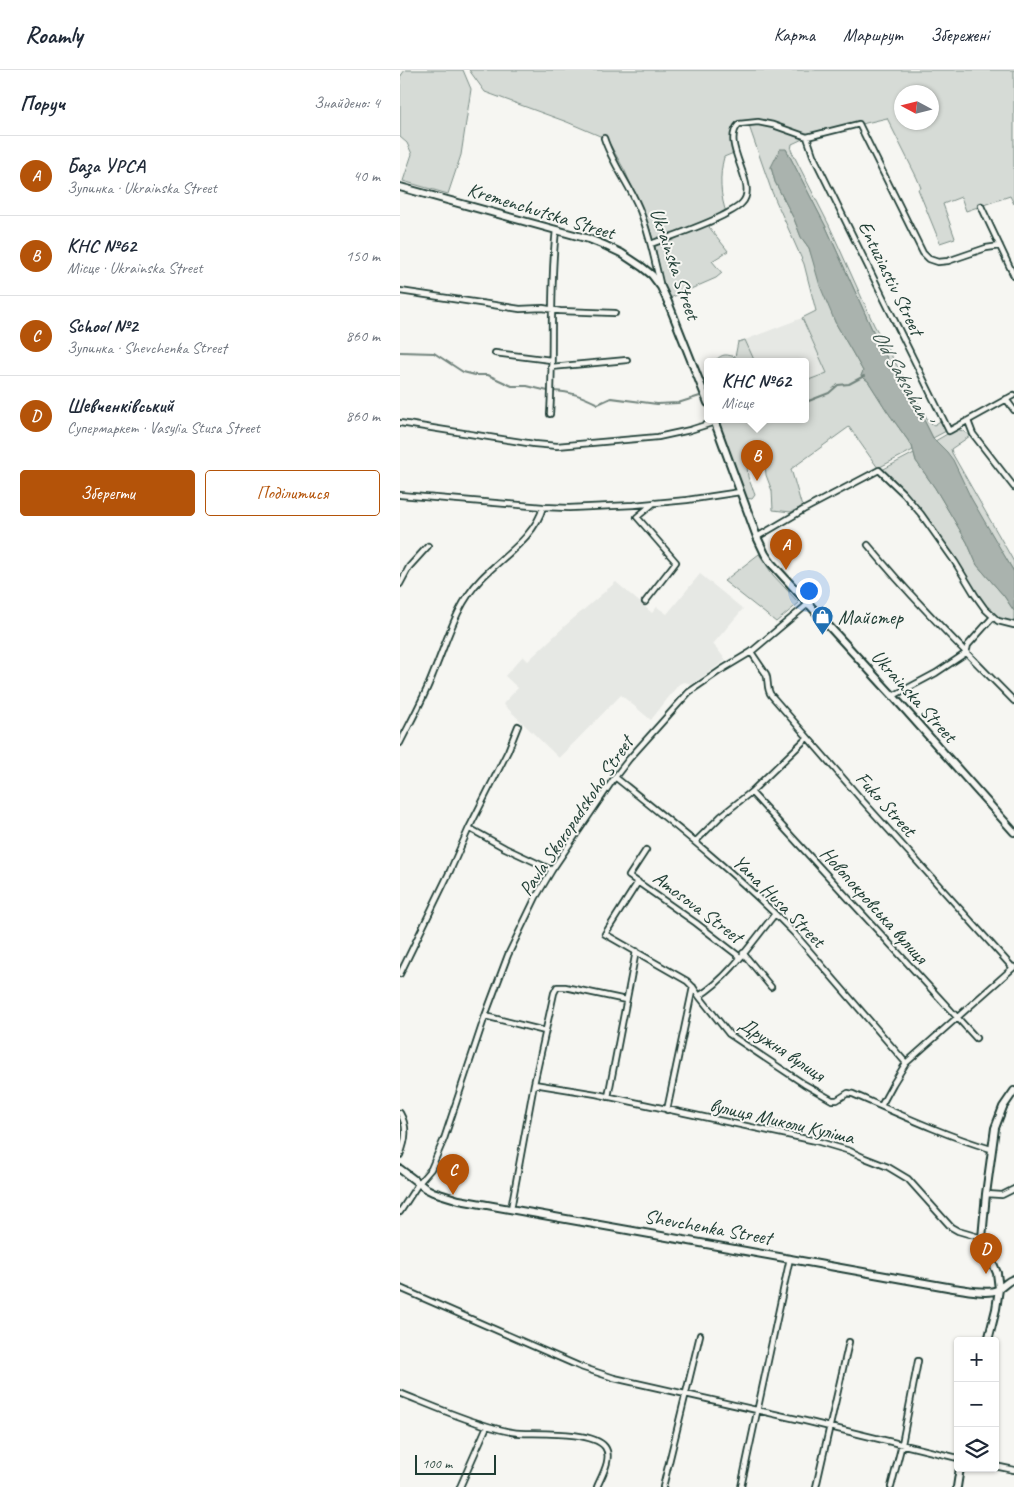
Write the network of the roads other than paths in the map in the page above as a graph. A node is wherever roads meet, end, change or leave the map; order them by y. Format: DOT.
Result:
graph roads {
  1 [pos="807,137"];
  2 [pos="604,138"];
  3 [pos="400,187"];
  4 [pos="981,206"];
  5 [pos="556,230"];
  6 [pos="651,244"];
  7 [pos="1000,246"];
  8 [pos="1014,276"];
  9 [pos="661,287"];
  10 [pos="400,291"];
  11 [pos="552,310"];
  12 [pos="615,313"];
  13 [pos="495,352"];
  14 [pos="551,360"];
  15 [pos="627,360"];
  16 [pos="551,367"];
  17 [pos="704,392"];
  18 [pos="1014,395"];
  19 [pos="1006,399"];
  20 [pos="1014,410"];
  21 [pos="550,414"];
  22 [pos="968,421"];
  23 [pos="400,423"];
  24 [pos="709,423"];
  25 [pos="716,423"];
  26 [pos="1014,487"];
  27 [pos="740,492"];
  28 [pos="400,495"];
  29 [pos="654,503"];
  30 [pos="543,507"];
  31 [pos="757,537"];
  32 [pos="868,545"];
  33 [pos="428,546"];
  34 [pos="402,573"];
  35 [pos="400,584"];
  36 [pos="645,602"];
  37 [pos="808,604"];
  38 [pos="993,617"];
  39 [pos="1014,625"];
  40 [pos="751,652"];
  41 [pos="966,653"];
  42 [pos="893,696"];
  43 [pos="1014,701"];
  44 [pos="518,726"];
  45 [pos="807,738"];
  46 [pos="400,743"];
  47 [pos="615,777"];
  48 [pos="751,792"];
  49 [pos="470,828"];
  50 [pos="1014,832"];
  51 [pos="695,842"];
  52 [pos="646,850"];
  53 [pos="552,870"];
  54 [pos="638,882"];
  55 [pos="775,914"];
  56 [pos="605,934"];
  57 [pos="636,951"];
  58 [pos="741,955"];
  59 [pos="1014,968"];
  60 [pos="400,974"];
  61 [pos="693,987"];
  62 [pos="771,987"];
  63 [pos="699,996"];
  64 [pos="626,1000"];
  65 [pos="485,1016"];
  66 [pos="956,1018"];
  67 [pos="545,1032"];
  68 [pos="976,1038"];
  69 [pos="906,1063"];
  70 [pos="534,1084"];
  71 [pos="1014,1091"];
  72 [pos="608,1097"];
  73 [pos="881,1106"];
  74 [pos="667,1110"];
  75 [pos="400,1112"];
  76 [pos="991,1149"];
  77 [pos="400,1156"];
  78 [pos="400,1169"];
  79 [pos="418,1184"];
  80 [pos="1014,1189"];
  81 [pos="986,1194"];
  82 [pos="512,1208"];
  83 [pos="400,1212"];
  84 [pos="982,1238"];
  85 [pos="790,1258"];
  86 [pos="1014,1279"];
  87 [pos="400,1288"];
  88 [pos="999,1290"];
  89 [pos="700,1335"];
  90 [pos="989,1337"];
  91 [pos="849,1342"];
  92 [pos="918,1361"];
  93 [pos="400,1393"];
  94 [pos="686,1395"];
  95 [pos="756,1411"];
  96 [pos="487,1426"];
  97 [pos="829,1427"];
  98 [pos="902,1444"];
  99 [pos="954,1457"];
  100 [pos="999,1467"];
  101 [pos="1014,1470"];
  102 [pos="959,1472"];
  103 [pos="460,1487"];
  104 [pos="597,1487"];
  105 [pos="664,1487"];
  106 [pos="740,1487"];
  107 [pos="816,1487"];
  108 [pos="892,1487"];
  109 [pos="957,1487"];
  1 -- 6 [label="street"];
  1 -- 7 [label="street"];
  1 -- 22 [label="street, Entuziastiv Street"];
  2 -- 6 [label="street, Ukrainska Street"];
  3 -- 5 [label="street, Kremenchutska Street"];
  4 -- 7 [label="street"];
  5 -- 9 [label="street, Kremenchutska Street"];
  5 -- 11 [label="street"];
  6 -- 9 [label="street, Ukrainska Street"];
  7 -- 8 [label="street"];
  9 -- 17 [label="street, Ukrainska Street"];
  10 -- 11 [label="street"];
  11 -- 12 [label="street"];
  11 -- 14 [label="street"];
  13 -- 14 [label="street"];
  14 -- 16 [label="street"];
  15 -- 16 [label="street"];
  16 -- 21 [label="street"];
  18 -- 19 [label="street"];
  19 -- 20 [label="street"];
  19 -- 22 [label="street"];
  22 -- 26 [label="street"];
  23 -- 24 [label="street"];
  25 -- 27 [label="street, Ukrainska Street"];
  27 -- 29 [label="street"];
  27 -- 31 [label="street, Ukrainska Street"];
  28 -- 30 [label="street"];
  29 -- 30 [label="street"];
  29 -- 36 [label="street"];
  30 -- 46 [label="street"];
  31 -- 37 [label="street, Ukrainska Street"];
  31 -- 38 [label="street"];
  32 -- 41 [label="street"];
  33 -- 34 [label="street"];
  34 -- 35 [label="street"];
  37 -- 40 [label="street, Pavla Skoropadskoho Street"];
  37 -- 42 [label="street, Ukrainska Street"];
  38 -- 39 [label="street"];
  38 -- 41 [label="street"];
  40 -- 45 [label="street, Fuko Street"];
  40 -- 47 [label="street, Pavla Skoropadskoho Street"];
  41 -- 42 [label="street"];
  41 -- 43 [label="street"];
  42 -- 50 [label="street, Ukrainska Street"];
  44 -- 49 [label="street"];
  45 -- 48 [label="street"];
  45 -- 59 [label="street, Fuko Street"];
  47 -- 51 [label="street, Yana Husa Street"];
  47 -- 53 [label="street, Pavla Skoropadskoho Street"];
  48 -- 51 [label="street"];
  48 -- 66 [label="street, Новопокровська вулиця"];
  49 -- 53 [label="street"];
  49 -- 60 [label="street"];
  51 -- 55 [label="street, Yana Husa Street"];
  52 -- 54 [label="street, Amosova Street"];
  53 -- 65 [label="street, Pavla Skoropadskoho Street"];
  54 -- 56 [label="street, Amosova Street"];
  54 -- 58 [label="street, Amosova Street"];
  55 -- 58 [label="street"];
  55 -- 69 [label="street, Yana Husa Street"];
  56 -- 57 [label="street, Дружня вулиця"];
  57 -- 61 [label="street, Дружня вулиця"];
  57 -- 64 [label="street"];
  58 -- 62 [label="street, Amosova Street"];
  58 -- 63 [label="street"];
  59 -- 66 [label="street"];
  61 -- 63 [label="street, Дружня вулиця"];
  61 -- 74 [label="street"];
  63 -- 73 [label="street, Дружня вулиця"];
  64 -- 67 [label="street"];
  64 -- 72 [label="street"];
  65 -- 67 [label="street"];
  65 -- 79 [label="street, Pavla Skoropadskoho Street"];
  66 -- 68 [label="street, Новопокровська вулиця"];
  66 -- 69 [label="street"];
  67 -- 70 [label="street"];
  69 -- 73 [label="street"];
  70 -- 72 [label="street, вулиця Миколи Куліша"];
  70 -- 82 [label="street"];
  71 -- 76 [label="street"];
  72 -- 74 [label="street, вулиця Миколи Куліша"];
  73 -- 76 [label="street, Дружня вулиця"];
  74 -- 84 [label="street, вулиця Миколи Куліша"];
  75 -- 77 [label="street"];
  76 -- 81 [label="street"];
  78 -- 79 [label="street, Shevchenka Street"];
  79 -- 82 [label="street, Shevchenka Street"];
  79 -- 83 [label="street, Pavla Skoropadskoho Street"];
  80 -- 81 [label="street"];
  81 -- 84 [label="street"];
  82 -- 85 [label="street, Shevchenka Street"];
  84 -- 88 [label="street"];
  85 -- 88 [label="street, Shevchenka Street"];
  85 -- 95 [label="street"];
  86 -- 88 [label="street"];
  87 -- 94 [label="street"];
  88 -- 90 [label="street"];
  89 -- 94 [label="street"];
  91 -- 97 [label="street"];
  92 -- 98 [label="street"];
  93 -- 96 [label="street"];
  94 -- 95 [label="street"];
  94 -- 105 [label="street"];
  95 -- 97 [label="street"];
  95 -- 106 [label="street"];
  96 -- 103 [label="street"];
  96 -- 104 [label="street"];
  97 -- 98 [label="street"];
  97 -- 107 [label="street"];
  98 -- 99 [label="street"];
  98 -- 108 [label="street"];
  100 -- 101 [label="street"];
  102 -- 109 [label="street"];
}
